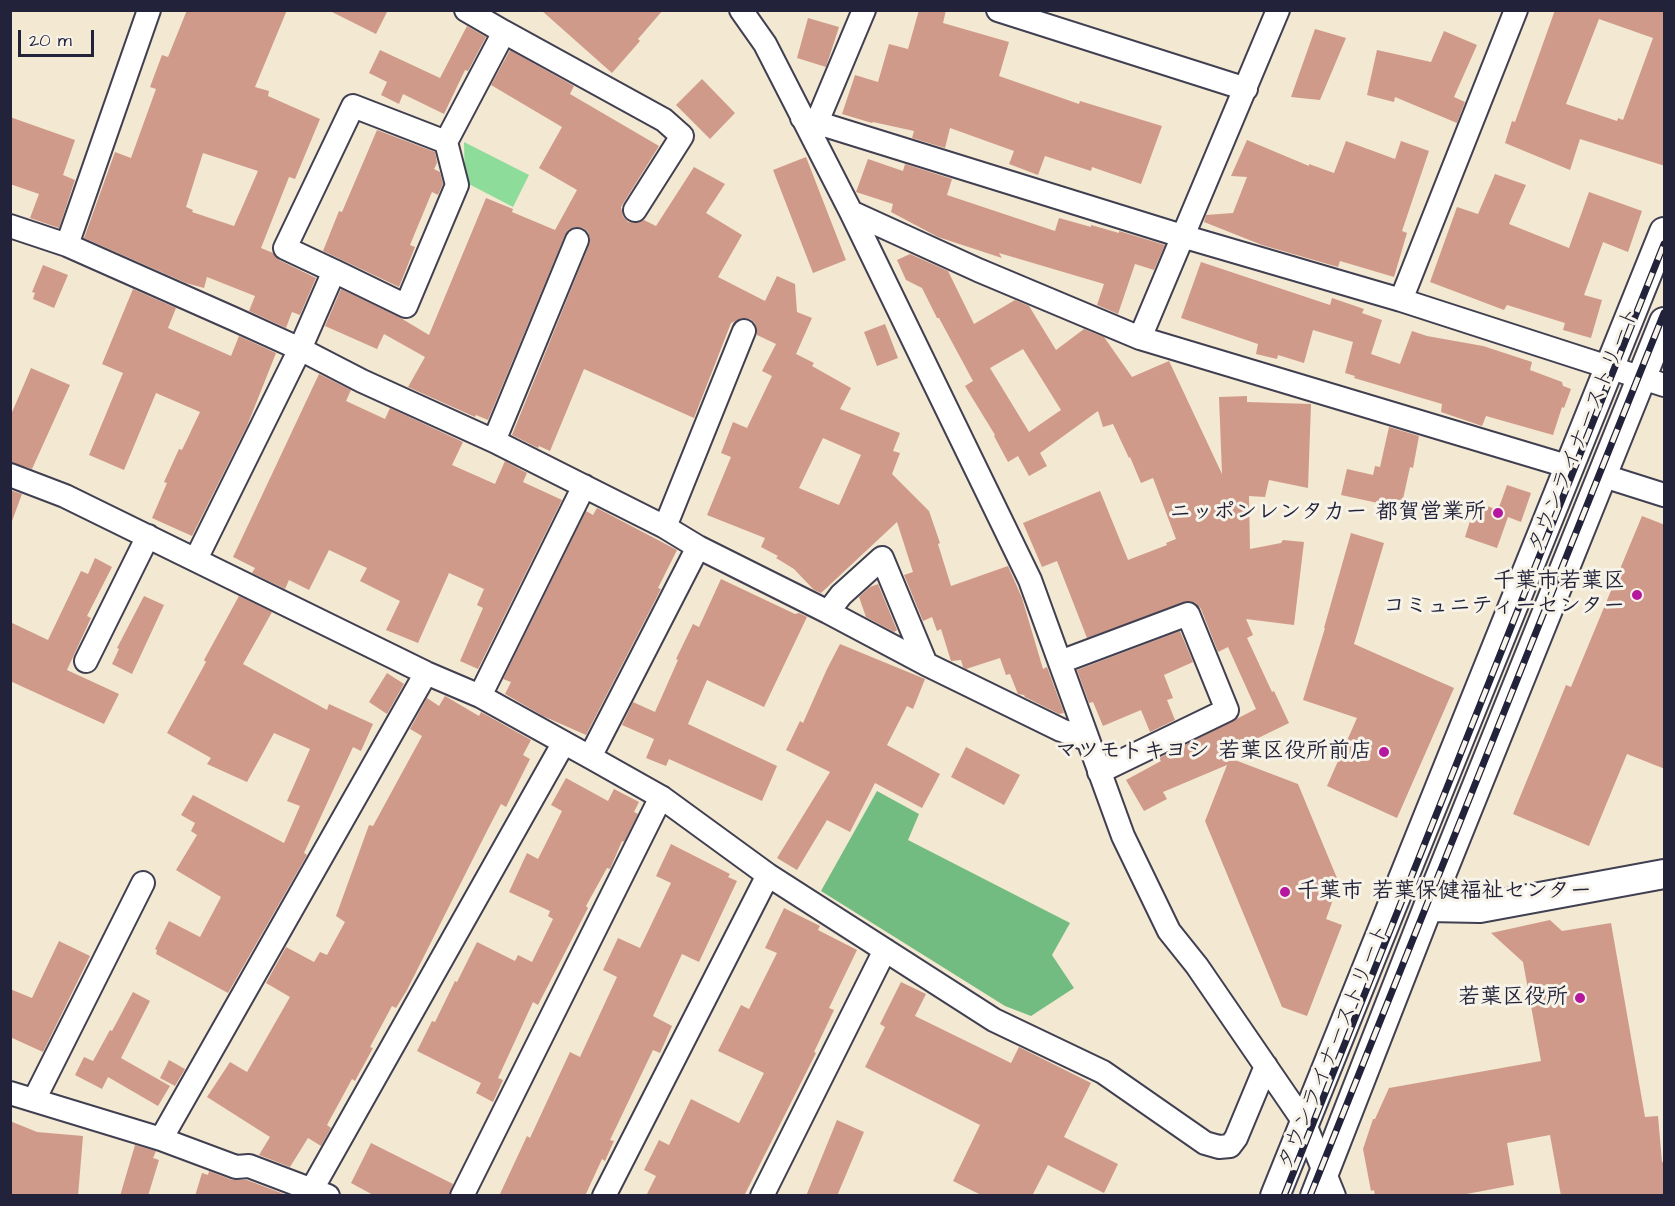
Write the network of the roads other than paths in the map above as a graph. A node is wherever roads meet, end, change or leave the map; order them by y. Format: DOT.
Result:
graph roads {
  1 [pos="149,10"];
  2 [pos="466,10"];
  3 [pos="741,10"];
  4 [pos="864,10"];
  5 [pos="998,10"];
  6 [pos="1278,10"];
  7 [pos="1516,10"];
  8 [pos="504,32"];
  9 [pos="1246,89"];
  10 [pos="810,120"];
  11 [pos="446,142"];
  12 [pos="634,210"];
  13 [pos="851,212"];
  14 [pos="10,226"];
  15 [pos="1665,232"];
  16 [pos="1182,236"];
  17 [pos="577,240"];
  18 [pos="67,246"];
  19 [pos="333,271"];
  20 [pos="1401,300"];
  21 [pos="1665,322"];
  22 [pos="744,331"];
  23 [pos="1140,338"];
  24 [pos="300,349"];
  25 [pos="1611,369"];
  26 [pos="1653,382"];
  27 [pos="494,441"];
  28 [pos="1570,467"];
  29 [pos="10,475"];
  30 [pos="1604,476"];
  31 [pos="584,486"];
  32 [pos="1665,495"];
  33 [pos="665,527"];
  34 [pos="148,536"];
  35 [pos="698,547"];
  36 [pos="196,559"];
  37 [pos="828,612"];
  38 [pos="86,661"];
  39 [pos="1060,662"];
  40 [pos="926,664"];
  41 [pos="426,673"];
  42 [pos="480,696"];
  43 [pos="1086,739"];
  44 [pos="563,744"];
  45 [pos="590,757"];
  46 [pos="1099,772"];
  47 [pos="661,797"];
  48 [pos="1665,874"];
  49 [pos="768,875"];
  50 [pos="143,883"];
  51 [pos="1428,907"];
  52 [pos="885,950"];
  53 [pos="1266,1066"];
  54 [pos="10,1093"];
  55 [pos="34,1100"];
  56 [pos="1304,1122"];
  57 [pos="161,1139"];
  58 [pos="1324,1188"];
  59 [pos="320,1192"];
  60 [pos="462,1196"];
  61 [pos="604,1196"];
  62 [pos="762,1196"];
  63 [pos="1275,1196"];
  1 -- 18 [label="street"];
  2 -- 8 [label="street"];
  3 -- 10 [label="street"];
  4 -- 10 [label="street"];
  5 -- 9 [label="street"];
  6 -- 9 [label="street"];
  7 -- 20 [label="street"];
  8 -- 11 [label="street"];
  8 -- 12 [label="street"];
  9 -- 16 [label="street"];
  10 -- 13 [label="street"];
  10 -- 16 [label="street"];
  11 -- 19 [label="street"];
  11 -- 19 [label="street"];
  13 -- 23 [label="street"];
  13 -- 39 [label="street"];
  14 -- 18 [label="street"];
  15 -- 25 [label="street, タウンライナーストリート"];
  16 -- 20 [label="street"];
  16 -- 23 [label="street"];
  17 -- 27 [label="street"];
  18 -- 24 [label="street"];
  19 -- 24 [label="street"];
  20 -- 25 [label="street"];
  21 -- 26 [label="street, タウンライナーストリート"];
  22 -- 33 [label="street"];
  23 -- 28 [label="street"];
  24 -- 27 [label="street"];
  24 -- 36 [label="street"];
  25 -- 26 [label="street"];
  25 -- 28 [label="street, タウンライナーストリート"];
  26 -- 30 [label="street, タウンライナーストリート"];
  27 -- 31 [label="street"];
  28 -- 56 [label="street, タウンライナーストリート"];
  29 -- 34 [label="street"];
  30 -- 32 [label="street"];
  30 -- 51 [label="street, タウンライナーストリート"];
  31 -- 33 [label="street"];
  31 -- 42 [label="street"];
  33 -- 35 [label="street"];
  34 -- 36 [label="street"];
  34 -- 38 [label="street"];
  35 -- 37 [label="street"];
  35 -- 45 [label="street"];
  36 -- 41 [label="street"];
  37 -- 40 [label="street"];
  37 -- 40 [label="street"];
  39 -- 43 [label="street"];
  39 -- 46 [label="street"];
  40 -- 43 [label="street"];
  41 -- 42 [label="street"];
  41 -- 57 [label="street"];
  42 -- 44 [label="street"];
  43 -- 46 [label="street"];
  44 -- 45 [label="street"];
  44 -- 59 [label="street"];
  45 -- 47 [label="street"];
  46 -- 53 [label="street"];
  47 -- 49 [label="street"];
  47 -- 60 [label="street"];
  48 -- 51 [label="street"];
  49 -- 52 [label="street"];
  49 -- 61 [label="street"];
  50 -- 55 [label="street"];
  51 -- 58 [label="street, タウンライナーストリート"];
  52 -- 53 [label="street"];
  52 -- 62 [label="street"];
  53 -- 56 [label="street"];
  54 -- 55 [label="street"];
  55 -- 57 [label="street"];
  56 -- 58 [label="street"];
  56 -- 63 [label="street, タウンライナーストリート"];
  57 -- 59 [label="street"];
}
